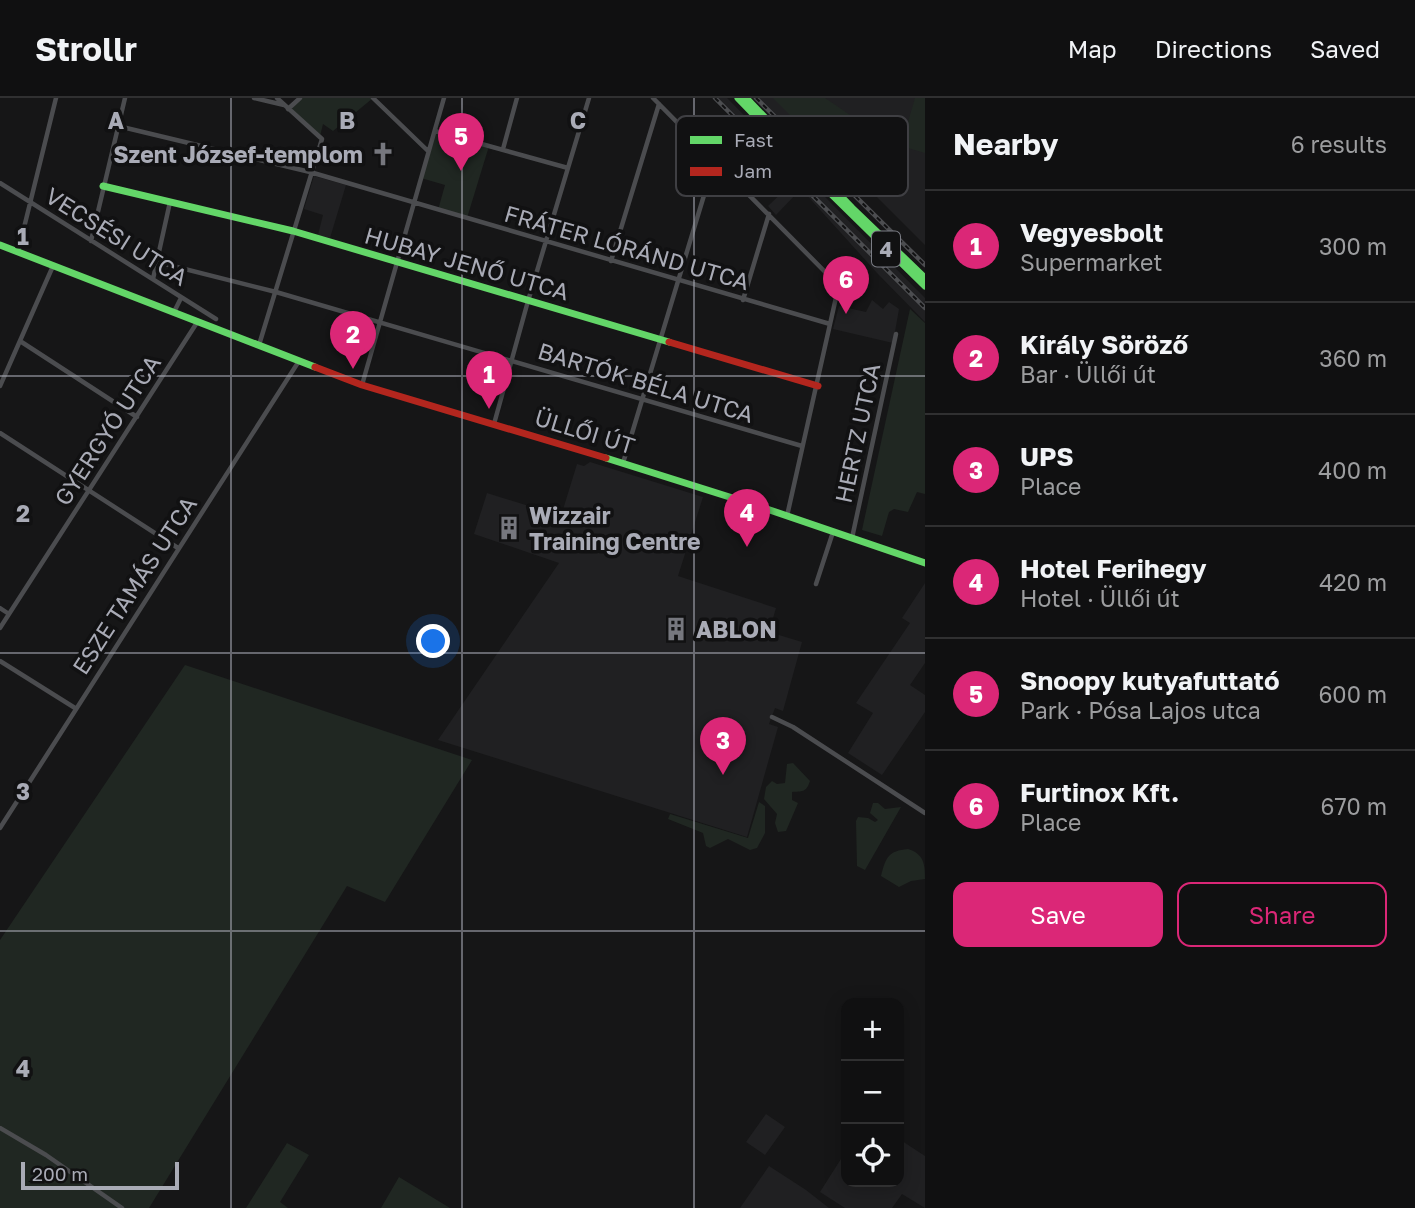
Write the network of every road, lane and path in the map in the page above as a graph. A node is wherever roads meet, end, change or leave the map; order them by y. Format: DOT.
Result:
graph roads {
  1 [pos="56,98"];
  2 [pos="125,98"];
  3 [pos="254,98"];
  4 [pos="277,98"];
  5 [pos="300,98"];
  6 [pos="373,98"];
  7 [pos="444,98"];
  8 [pos="517,98"];
  9 [pos="589,98"];
  10 [pos="653,98"];
  11 [pos="738,98"];
  12 [pos="746,98"];
  13 [pos="659,104"];
  14 [pos="286,107"];
  15 [pos="755,116"];
  16 [pos="763,116"];
  17 [pos="676,121"];
  18 [pos="118,126"];
  19 [pos="435,131"];
  20 [pos="503,149"];
  21 [pos="428,151"];
  22 [pos="568,168"];
  23 [pos="310,172"];
  24 [pos="0,183"];
  25 [pos="103,186"];
  26 [pos="703,196"];
  27 [pos="751,196"];
  28 [pos="833,196"];
  29 [pos="840,196"];
  30 [pos="31,202"];
  31 [pos="170,202"];
  32 [pos="413,203"];
  33 [pos="769,214"];
  34 [pos="293,231"];
  35 [pos="90,241"];
  36 [pos="546,241"];
  37 [pos="0,245"];
  38 [pos="18,252"];
  39 [pos="611,261"];
  40 [pos="157,262"];
  41 [pos="396,262"];
  42 [pos="53,266"];
  43 [pos="925,278"];
  44 [pos="153,279"];
  45 [pos="677,281"];
  46 [pos="925,286"];
  47 [pos="276,292"];
  48 [pos="181,298"];
  49 [pos="743,300"];
  50 [pos="528,301"];
  51 [pos="174,312"];
  52 [pos="216,319"];
  53 [pos="198,321"];
  54 [pos="380,321"];
  55 [pos="830,324"];
  56 [pos="896,334"];
  57 [pos="660,340"];
  58 [pos="20,341"];
  59 [pos="259,345"];
  60 [pos="512,360"];
  61 [pos="299,361"];
  62 [pos="362,385"];
  63 [pos="0,386"];
  64 [pos="818,386"];
  65 [pos="642,400"];
  66 [pos="137,417"];
  67 [pos="494,424"];
  68 [pos="0,433"];
  69 [pos="802,446"];
  70 [pos="623,463"];
  71 [pos="90,491"];
  72 [pos="787,516"];
  73 [pos="833,532"];
  74 [pos="852,538"];
  75 [pos="178,548"];
  76 [pos="925,563"];
  77 [pos="816,584"];
  78 [pos="0,608"];
  79 [pos="9,614"];
  80 [pos="0,628"];
  81 [pos="0,661"];
  82 [pos="75,708"];
  83 [pos="772,717"];
  84 [pos="925,813"];
  85 [pos="0,828"];
  86 [pos="0,1128"];
  87 [pos="122,1208"];
  1 -- 30 [label="street"];
  2 -- 18 [label="street"];
  3 -- 14 [label="street"];
  4 -- 14 [label="street"];
  5 -- 14 [label="street"];
  6 -- 21 [label="street"];
  7 -- 19 [label="street"];
  8 -- 20 [label="street"];
  9 -- 22 [label="street"];
  10 -- 13 [label="street"];
  11 -- 15 [label="main road, 4"];
  12 -- 16 [label="main road, 4"];
  13 -- 17 [label="street"];
  13 -- 39 [label="street"];
  14 -- 23 [label="street"];
  18 -- 23 [label="street"];
  18 -- 25 [label="street"];
  19 -- 20 [label="street"];
  19 -- 21 [label="street"];
  20 -- 22 [label="street"];
  21 -- 32 [label="street"];
  22 -- 36 [label="street"];
  23 -- 32 [label="street, FRÁTER LÓRÁND UTCA"];
  23 -- 34 [label="street"];
  24 -- 30 [label="street, VECSÉSI UTCA"];
  25 -- 31 [label="main road, HUBAY JENŐ UTCA"];
  25 -- 35 [label="street"];
  26 -- 45 [label="street"];
  27 -- 33 [label="street"];
  28 -- 46 [label="main road, 4"];
  29 -- 43 [label="main road, 4"];
  30 -- 35 [label="street, VECSÉSI UTCA"];
  30 -- 38 [label="street"];
  31 -- 34 [label="main road, HUBAY JENŐ UTCA"];
  31 -- 40 [label="street"];
  32 -- 36 [label="street, FRÁTER LÓRÁND UTCA"];
  32 -- 41 [label="street"];
  33 -- 49 [label="street"];
  33 -- 55 [label="street"];
  34 -- 41 [label="main road, HUBAY JENŐ UTCA"];
  34 -- 47 [label="street"];
  35 -- 44 [label="street, VECSÉSI UTCA"];
  36 -- 39 [label="street, FRÁTER LÓRÁND UTCA"];
  36 -- 50 [label="street"];
  37 -- 38 [label="main road, ÜLLŐI ÚT"];
  38 -- 42 [label="main road, ÜLLŐI ÚT"];
  39 -- 45 [label="street, FRÁTER LÓRÁND UTCA"];
  40 -- 44 [label="street"];
  40 -- 47 [label="street, BARTÓK BÉLA UTCA"];
  41 -- 50 [label="main road, HUBAY JENŐ UTCA"];
  41 -- 54 [label="street"];
  42 -- 51 [label="main road, ÜLLŐI ÚT"];
  42 -- 58 [label="street"];
  44 -- 48 [label="street, VECSÉSI UTCA"];
  45 -- 49 [label="street, FRÁTER LÓRÁND UTCA"];
  45 -- 57 [label="street"];
  47 -- 54 [label="street, BARTÓK BÉLA UTCA"];
  47 -- 59 [label="street"];
  48 -- 51 [label="street"];
  48 -- 52 [label="street, VECSÉSI UTCA"];
  49 -- 55 [label="street, FRÁTER LÓRÁND UTCA"];
  50 -- 57 [label="main road, HUBAY JENŐ UTCA"];
  50 -- 60 [label="street"];
  51 -- 53 [label="main road, ÜLLŐI ÚT"];
  53 -- 59 [label="main road, ÜLLŐI ÚT"];
  53 -- 66 [label="street, GYERGYÓ UTCA"];
  54 -- 60 [label="street, BARTÓK BÉLA UTCA"];
  54 -- 62 [label="street"];
  55 -- 64 [label="street"];
  56 -- 74 [label="street, HERTZ UTCA"];
  57 -- 64 [label="main road, HUBAY JENŐ UTCA"];
  57 -- 65 [label="street"];
  58 -- 63 [label="street"];
  58 -- 66 [label="street"];
  59 -- 61 [label="main road, ÜLLŐI ÚT"];
  60 -- 65 [label="street, BARTÓK BÉLA UTCA"];
  60 -- 67 [label="street"];
  61 -- 62 [label="main road, ÜLLŐI ÚT"];
  61 -- 75 [label="street, ESZE TAMÁS UTCA"];
  62 -- 67 [label="main road, ÜLLŐI ÚT"];
  64 -- 69 [label="street"];
  65 -- 69 [label="street, BARTÓK BÉLA UTCA"];
  65 -- 70 [label="street"];
  66 -- 71 [label="street, GYERGYÓ UTCA"];
  67 -- 70 [label="main road, ÜLLŐI ÚT"];
  68 -- 71 [label="street"];
  69 -- 72 [label="street"];
  70 -- 72 [label="main road, ÜLLŐI ÚT"];
  71 -- 75 [label="street"];
  71 -- 79 [label="street, GYERGYÓ UTCA"];
  72 -- 73 [label="main road, ÜLLŐI ÚT"];
  73 -- 74 [label="main road, ÜLLŐI ÚT"];
  73 -- 77 [label="street"];
  74 -- 76 [label="main road, ÜLLŐI ÚT"];
  75 -- 82 [label="street, ESZE TAMÁS UTCA"];
  78 -- 79 [label="street"];
  79 -- 80 [label="street, GYERGYÓ UTCA"];
  81 -- 82 [label="street"];
  82 -- 85 [label="street, ESZE TAMÁS UTCA"];
  83 -- 84 [label="street"];
  86 -- 87 [label="street"];
}
